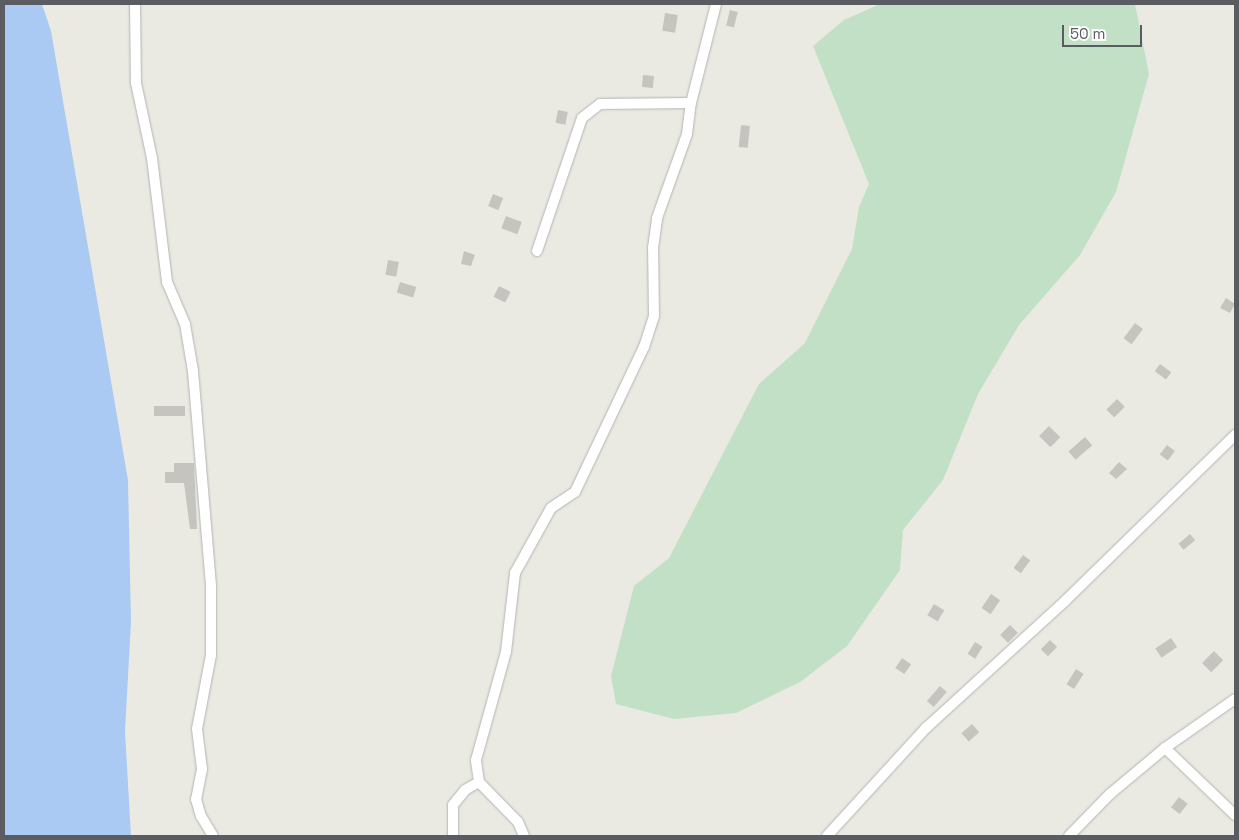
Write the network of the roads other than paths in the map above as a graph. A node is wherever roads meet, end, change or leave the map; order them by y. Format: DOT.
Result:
graph roads {
  1 [pos="135,4"];
  2 [pos="716,4"];
  3 [pos="691,103"];
  4 [pos="537,251"];
  5 [pos="1235,435"];
  6 [pos="1235,700"];
  7 [pos="1165,748"];
  8 [pos="479,782"];
  9 [pos="1235,815"];
  10 [pos="213,836"];
  11 [pos="452,836"];
  12 [pos="524,836"];
  13 [pos="827,836"];
  14 [pos="1069,836"];
  1 -- 10 [label="street"];
  2 -- 3 [label="street"];
  3 -- 4 [label="street"];
  3 -- 8 [label="street"];
  5 -- 13 [label="street"];
  6 -- 7 [label="street"];
  7 -- 9 [label="street"];
  7 -- 14 [label="street"];
  8 -- 11 [label="street"];
  8 -- 12 [label="street"];
}
